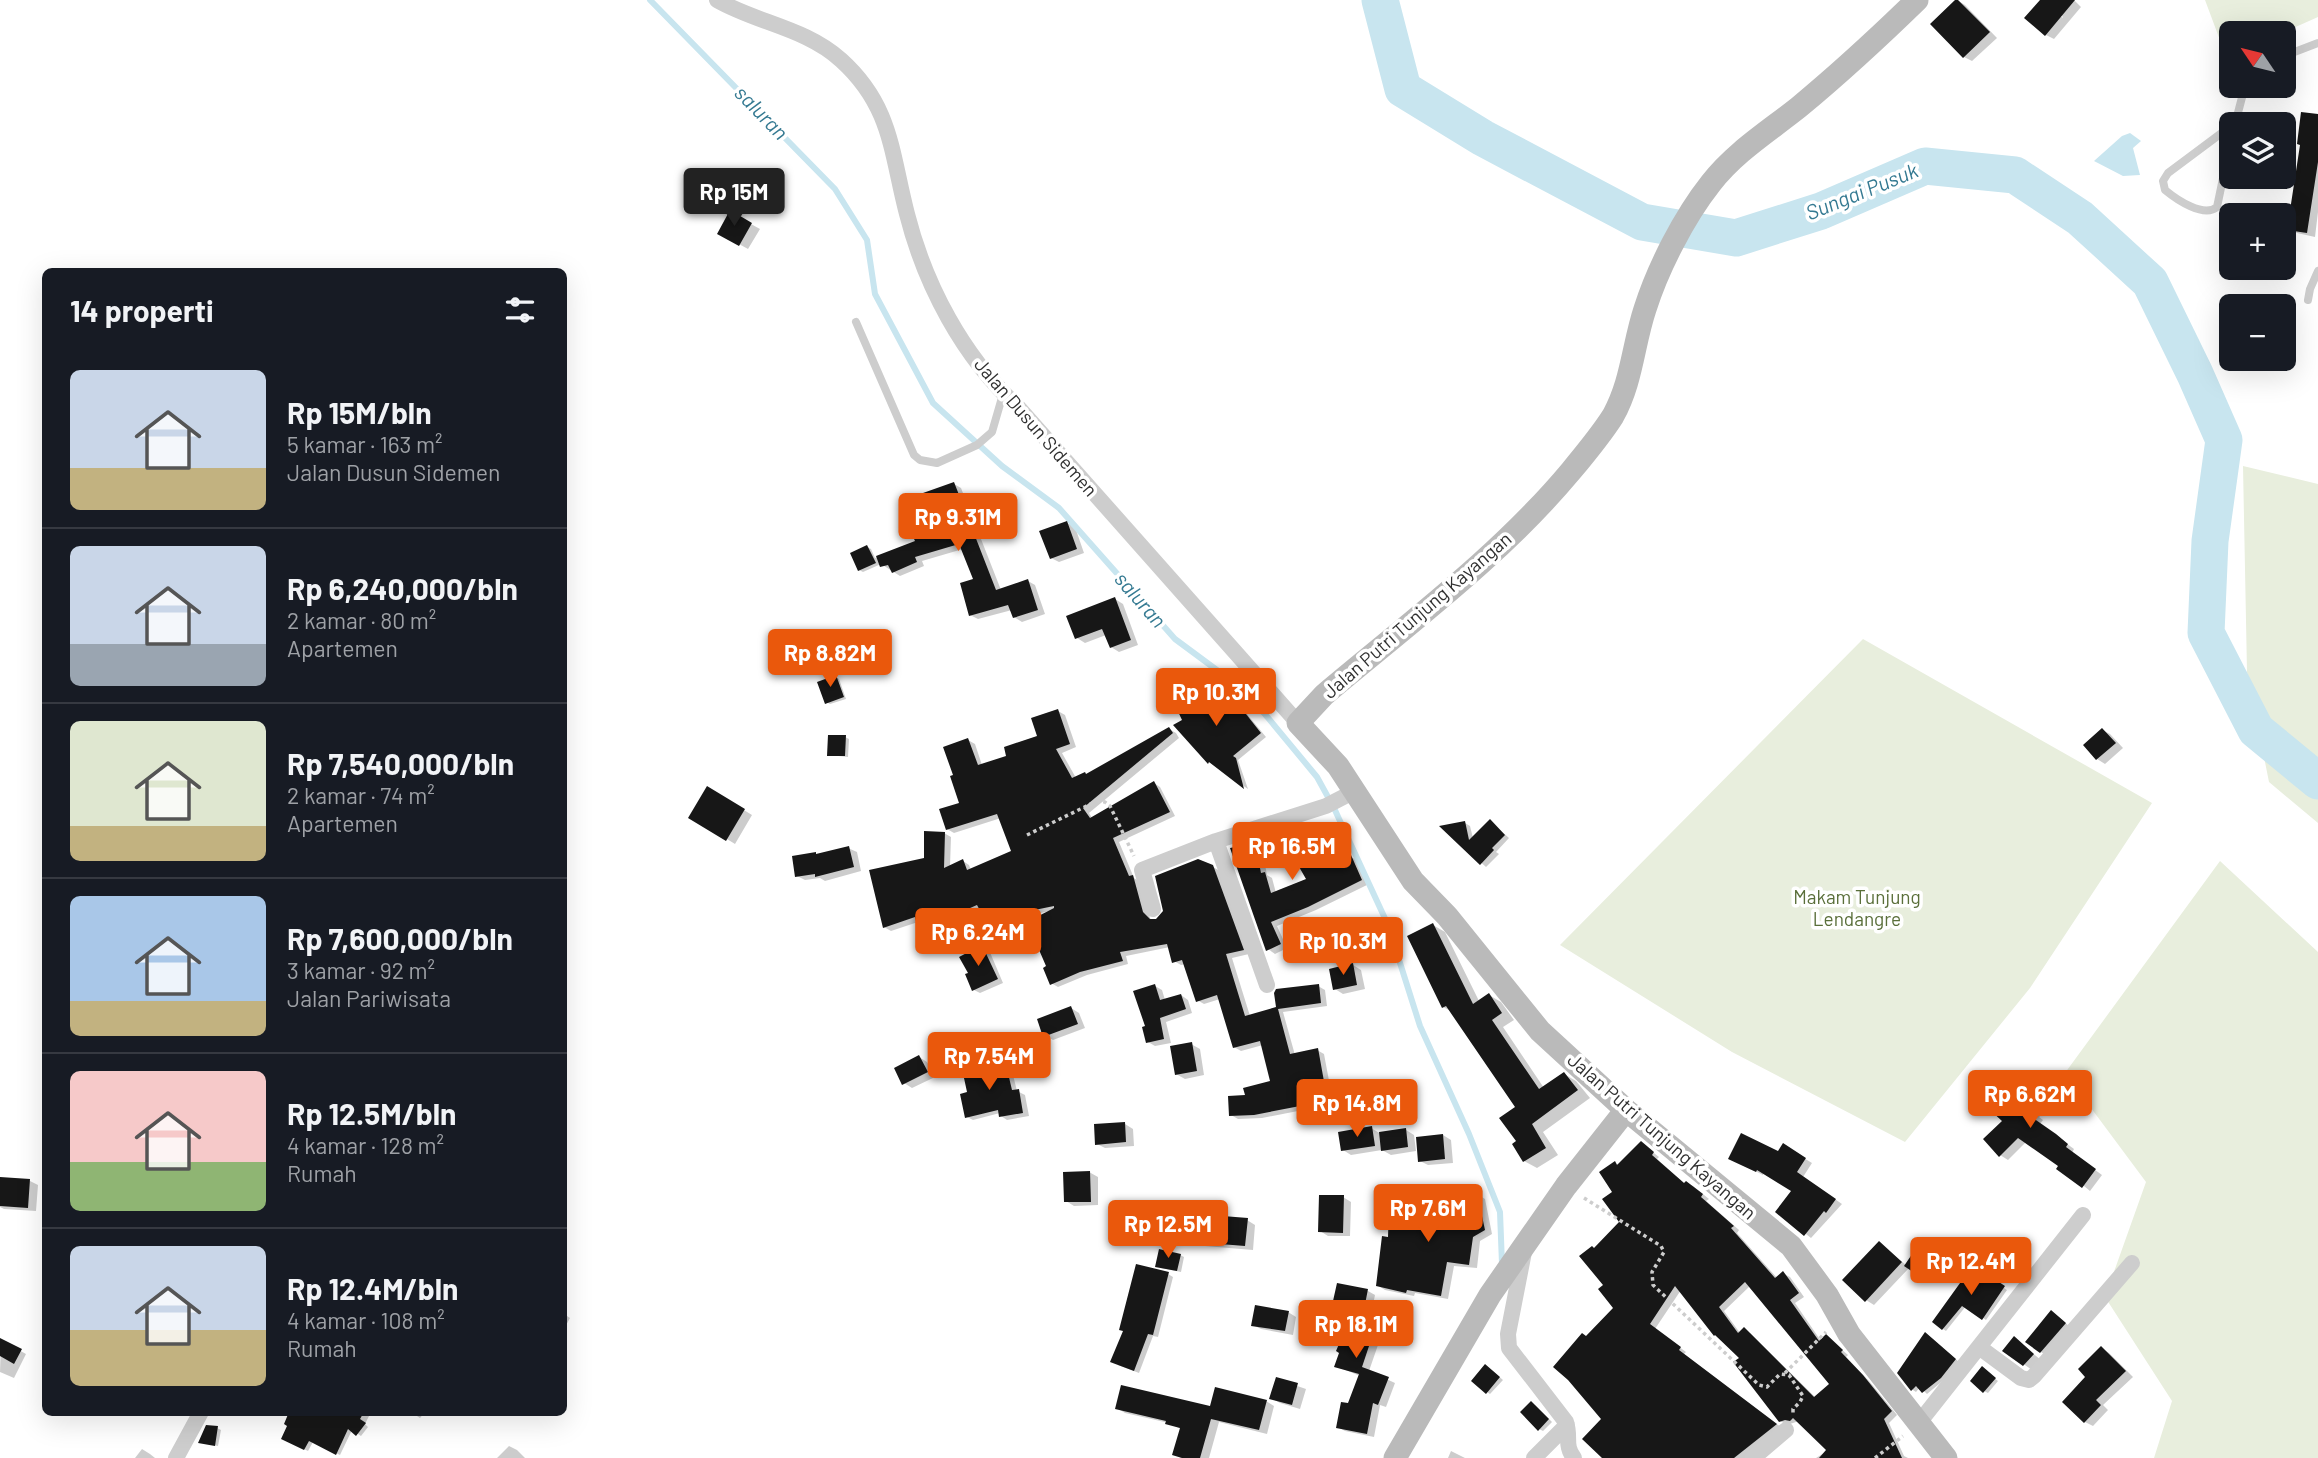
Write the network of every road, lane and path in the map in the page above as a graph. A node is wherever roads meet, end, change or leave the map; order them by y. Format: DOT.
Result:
graph roads {
  1 [pos="717,0"];
  2 [pos="1917,0"];
  3 [pos="2318,43"];
  4 [pos="2296,51"];
  5 [pos="2219,135"];
  6 [pos="2221,189"];
  7 [pos="2318,271"];
  8 [pos="2308,300"];
  9 [pos="856,321"];
  10 [pos="1003,394"];
  11 [pos="1298,723"];
  12 [pos="1351,793"];
  13 [pos="1027,835"];
  14 [pos="1216,841"];
  15 [pos="1142,870"];
  16 [pos="1153,909"];
  17 [pos="1267,985"];
  18 [pos="1626,1110"];
  19 [pos="1566,1186"];
  20 [pos="2083,1214"];
  21 [pos="1525,1243"];
  22 [pos="2132,1264"];
  23 [pos="1841,1320"];
  24 [pos="1979,1347"];
  25 [pos="1785,1373"];
  26 [pos="199,1416"];
  27 [pos="1919,1424"];
  28 [pos="1567,1425"];
  29 [pos="1786,1430"];
  30 [pos="176,1458"];
  31 [pos="1395,1458"];
  32 [pos="1534,1458"];
  33 [pos="1574,1458"];
  34 [pos="1753,1458"];
  35 [pos="1875,1458"];
  36 [pos="1946,1458"];
  1 -- 10 [label="street, Jalan Dusun Sidemen"];
  2 -- 11 [label="street, Jalan Putri Tunjung Kayangan"];
  3 -- 4 [label="lane"];
  5 -- 6 [label="lane"];
  7 -- 8 [label="lane"];
  9 -- 10 [label="lane"];
  10 -- 11 [label="street, Jalan Dusun Sidemen"];
  11 -- 12 [label="street, Jalan Putri Tunjung Kayangan"];
  12 -- 14 [label="street"];
  12 -- 18 [label="street, Jalan Putri Tunjung Kayangan"];
  13 -- 15 [label="path"];
  14 -- 15 [label="street"];
  14 -- 17 [label="street"];
  15 -- 16 [label="street"];
  18 -- 19 [label="street"];
  18 -- 23 [label="street, Jalan Putri Tunjung Kayangan"];
  19 -- 21 [label="street"];
  19 -- 25 [label="path"];
  20 -- 24 [label="street"];
  21 -- 28 [label="street"];
  21 -- 31 [label="street"];
  22 -- 24 [label="street"];
  23 -- 25 [label="path"];
  23 -- 27 [label="street, Jalan Putri Tunjung Kayangan"];
  24 -- 27 [label="street"];
  25 -- 29 [label="path"];
  26 -- 30 [label="street"];
  27 -- 35 [label="path"];
  27 -- 36 [label="street, Jalan Putri Tunjung Kayangan"];
  28 -- 32 [label="street"];
  28 -- 33 [label="street"];
  29 -- 34 [label="street"];
}
